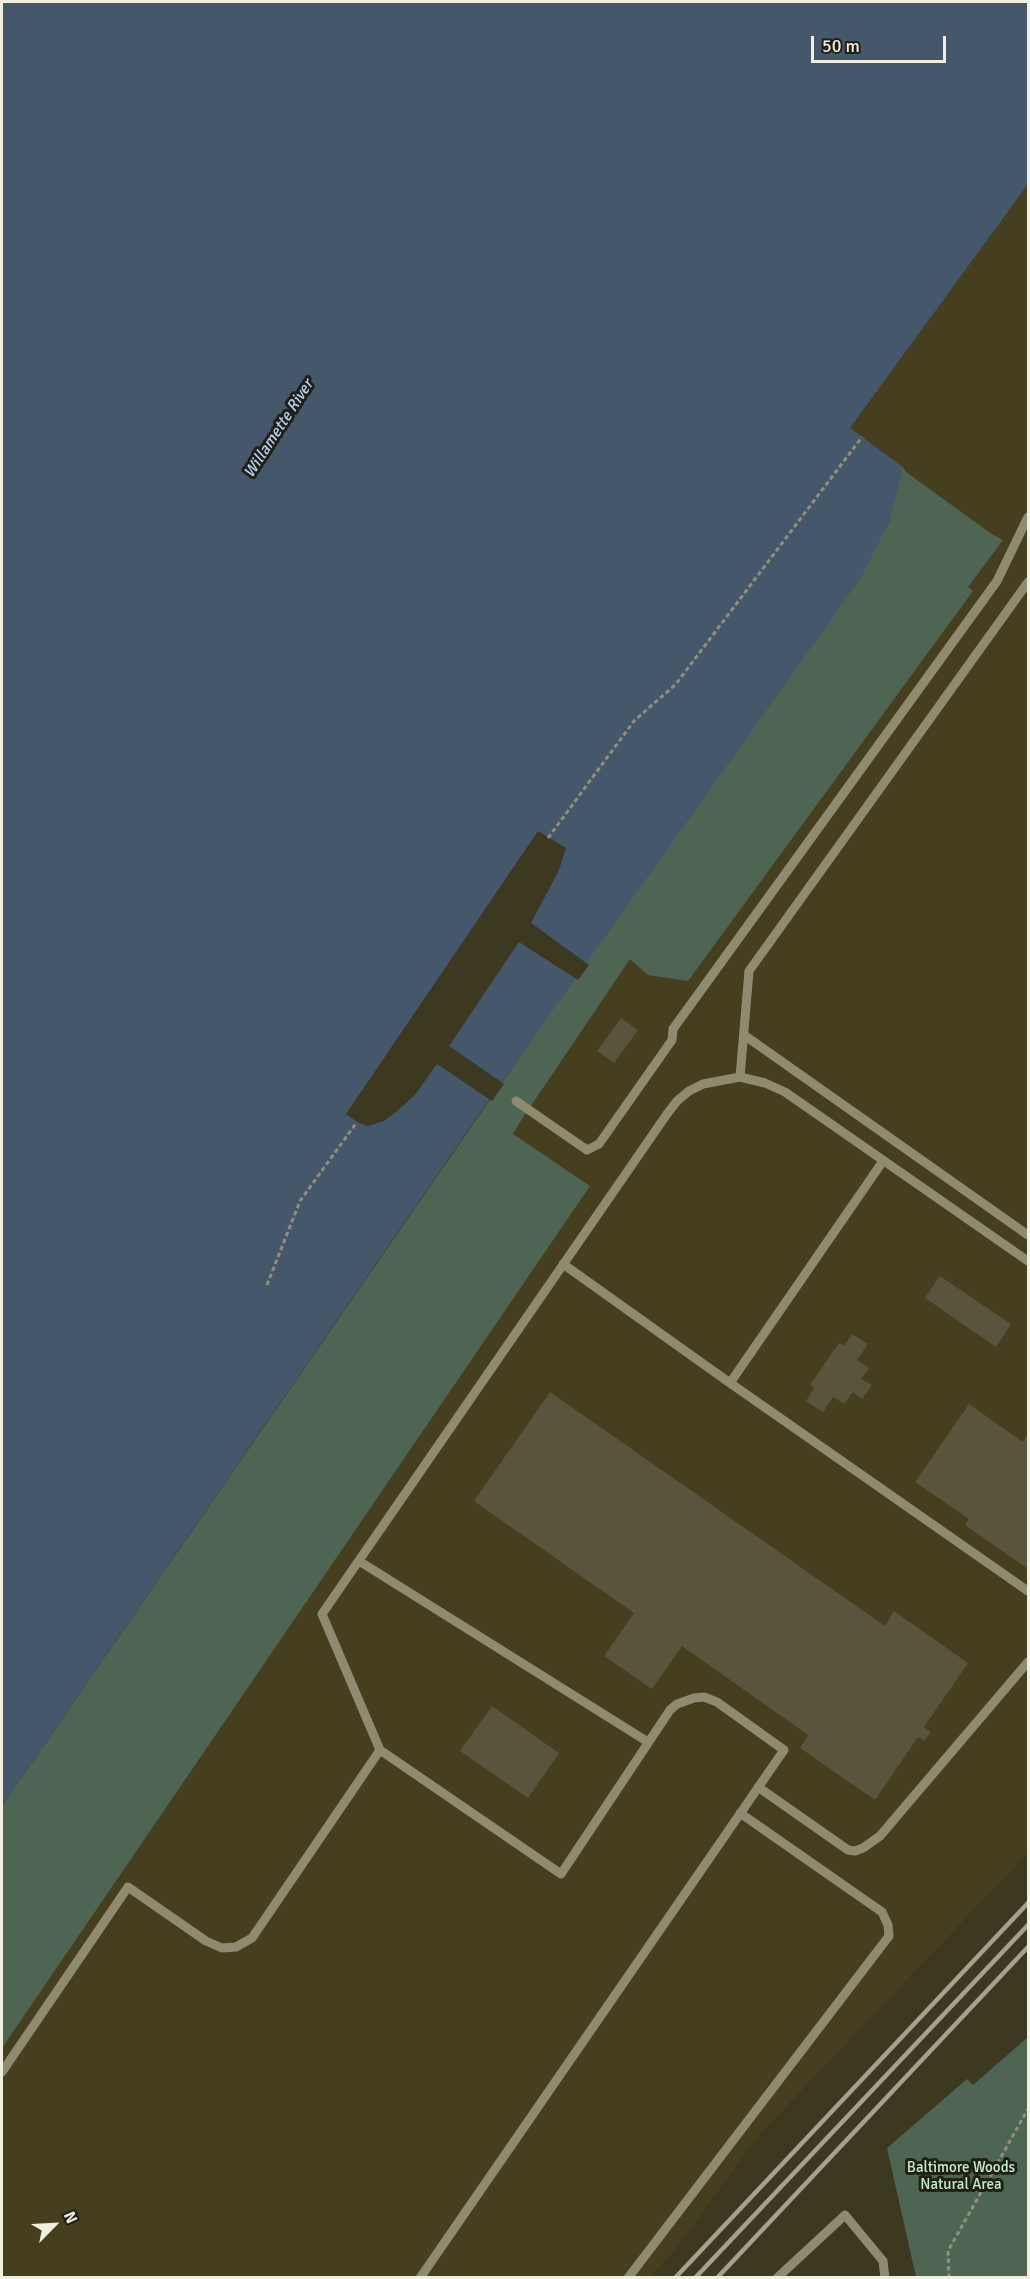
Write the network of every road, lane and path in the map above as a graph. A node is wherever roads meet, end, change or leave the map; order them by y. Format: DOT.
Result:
graph roads {
  1 [pos="862,437"];
  2 [pos="1029,517"];
  3 [pos="1029,582"];
  4 [pos="548,838"];
  5 [pos="744,1035"];
  6 [pos="740,1077"];
  7 [pos="516,1101"];
  8 [pos="357,1122"];
  9 [pos="883,1161"];
  10 [pos="1029,1235"];
  11 [pos="1029,1261"];
  12 [pos="563,1264"];
  13 [pos="267,1285"];
  14 [pos="730,1383"];
  15 [pos="358,1561"];
  16 [pos="1029,1591"];
  17 [pos="1029,1662"];
  18 [pos="648,1742"];
  19 [pos="380,1750"];
  20 [pos="758,1787"];
  21 [pos="740,1813"];
  22 [pos="2,2072"];
  23 [pos="1029,2109"];
  24 [pos="420,2277"];
  25 [pos="628,2277"];
  26 [pos="777,2277"];
  27 [pos="885,2277"];
  28 [pos="949,2277"];
  1 -- 4 [label="path"];
  2 -- 7 [label="lane"];
  3 -- 5 [label="lane"];
  5 -- 6 [label="lane"];
  5 -- 10 [label="lane"];
  6 -- 9 [label="lane"];
  6 -- 12 [label="lane"];
  8 -- 13 [label="path"];
  9 -- 11 [label="lane"];
  9 -- 14 [label="lane"];
  12 -- 14 [label="lane"];
  12 -- 15 [label="lane"];
  14 -- 16 [label="lane"];
  15 -- 18 [label="lane"];
  15 -- 19 [label="lane"];
  17 -- 20 [label="lane"];
  18 -- 19 [label="lane"];
  18 -- 20 [label="lane"];
  19 -- 22 [label="lane"];
  20 -- 21 [label="lane"];
  21 -- 24 [label="lane"];
  21 -- 25 [label="lane"];
  23 -- 28 [label="path"];
  26 -- 27 [label="lane"];
}
